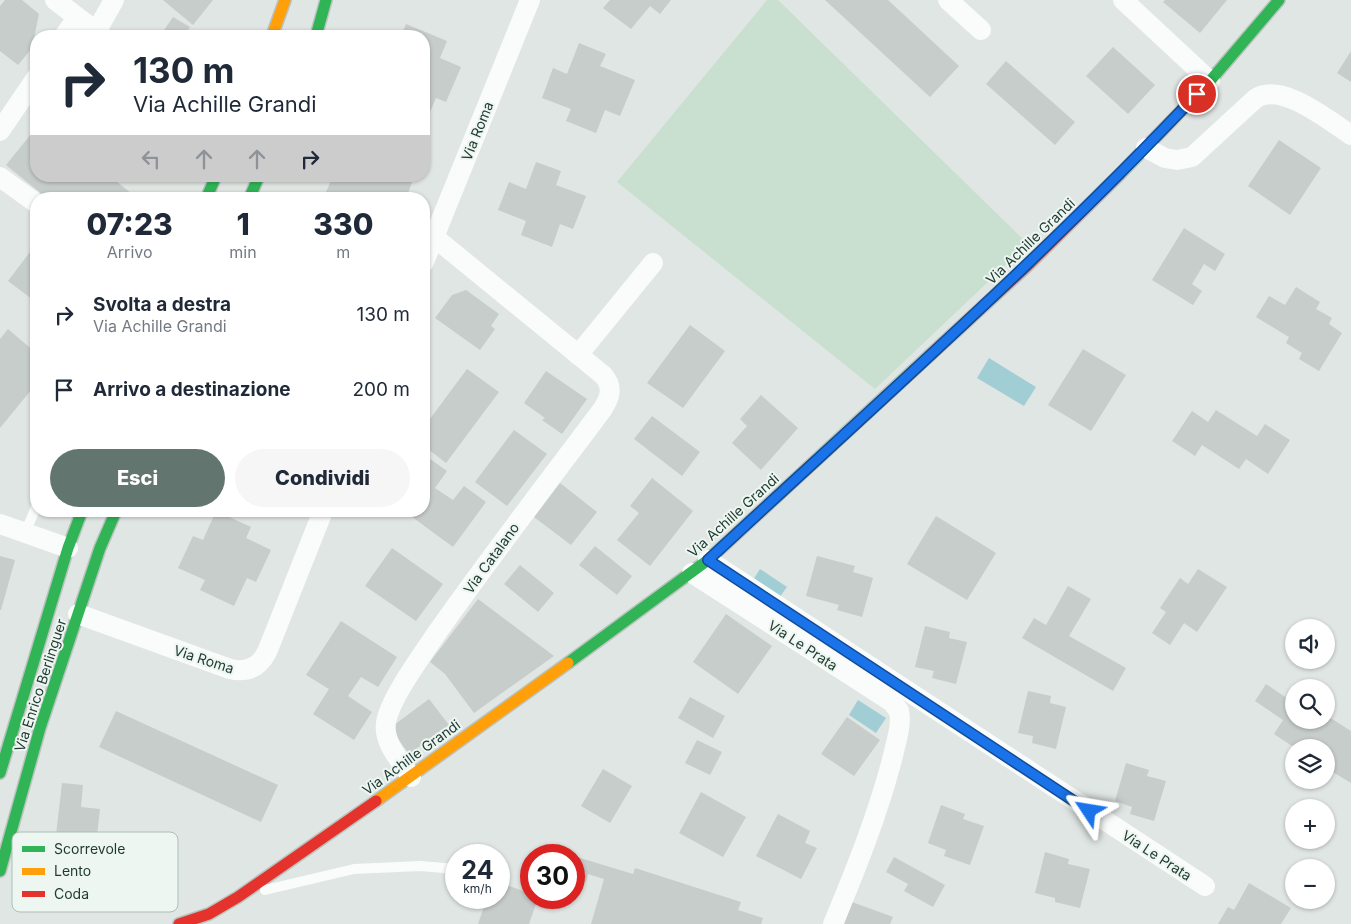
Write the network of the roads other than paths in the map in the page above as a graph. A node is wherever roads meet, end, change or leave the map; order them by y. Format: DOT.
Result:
graph roads {
  1 [pos="55,0"];
  2 [pos="114,0"];
  3 [pos="285,0"];
  4 [pos="326,0"];
  5 [pos="530,0"];
  6 [pos="948,0"];
  7 [pos="1123,0"];
  8 [pos="1279,0"];
  9 [pos="77,18"];
  10 [pos="68,30"];
  11 [pos="94,30"];
  12 [pos="101,30"];
  13 [pos="274,30"];
  14 [pos="318,30"];
  15 [pos="981,30"];
  16 [pos="1210,80"];
  17 [pos="30,87"];
  18 [pos="0,131"];
  19 [pos="1351,135"];
  20 [pos="1146,148"];
  21 [pos="0,177"];
  22 [pos="30,199"];
  23 [pos="434,237"];
  24 [pos="430,247"];
  25 [pos="653,263"];
  26 [pos="578,355"];
  27 [pos="32,517"];
  28 [pos="80,517"];
  29 [pos="113,517"];
  30 [pos="321,517"];
  31 [pos="0,524"];
  32 [pos="25,533"];
  33 [pos="68,548"];
  34 [pos="708,560"];
  35 [pos="692,573"];
  36 [pos="78,614"];
  37 [pos="0,772"];
  38 [pos="411,777"];
  39 [pos="445,869"];
  40 [pos="0,871"];
  41 [pos="1205,886"];
  42 [pos="238,897"];
  43 [pos="179,924"];
  44 [pos="833,924"];
  1 -- 9 [label="street"];
  2 -- 12 [label="street"];
  3 -- 13 [label="street"];
  4 -- 14 [label="street"];
  5 -- 23 [label="street, Via Roma"];
  6 -- 15 [label="street"];
  7 -- 16 [label="street"];
  8 -- 16 [label="street, Via Achille Grandi"];
  9 -- 10 [label="street"];
  9 -- 11 [label="street"];
  16 -- 20 [label="street, Via Achille Grandi"];
  17 -- 18 [label="street"];
  19 -- 20 [label="street"];
  20 -- 34 [label="street, Via Achille Grandi"];
  21 -- 22 [label="street"];
  23 -- 24 [label="street, Via Roma"];
  23 -- 26 [label="street, Via Catalano"];
  25 -- 26 [label="street"];
  26 -- 38 [label="street, Via Catalano"];
  27 -- 32 [label="lane"];
  28 -- 33 [label="street, Via Enrico Berlinguer"];
  29 -- 36 [label="street, Via Enrico Berlinguer"];
  30 -- 36 [label="street, Via Roma"];
  31 -- 32 [label="street"];
  32 -- 33 [label="street"];
  33 -- 37 [label="street, Via Enrico Berlinguer"];
  34 -- 35 [label="street, Via Achille Grandi"];
  34 -- 41 [label="street, Via Le Prata"];
  35 -- 38 [label="street, Via Achille Grandi"];
  35 -- 44 [label="street, Via Le Prata"];
  36 -- 40 [label="street, Via Enrico Berlinguer"];
  38 -- 42 [label="street, Via Achille Grandi"];
  39 -- 42 [label="lane"];
  42 -- 43 [label="street, Via Achille Grandi"];
}
